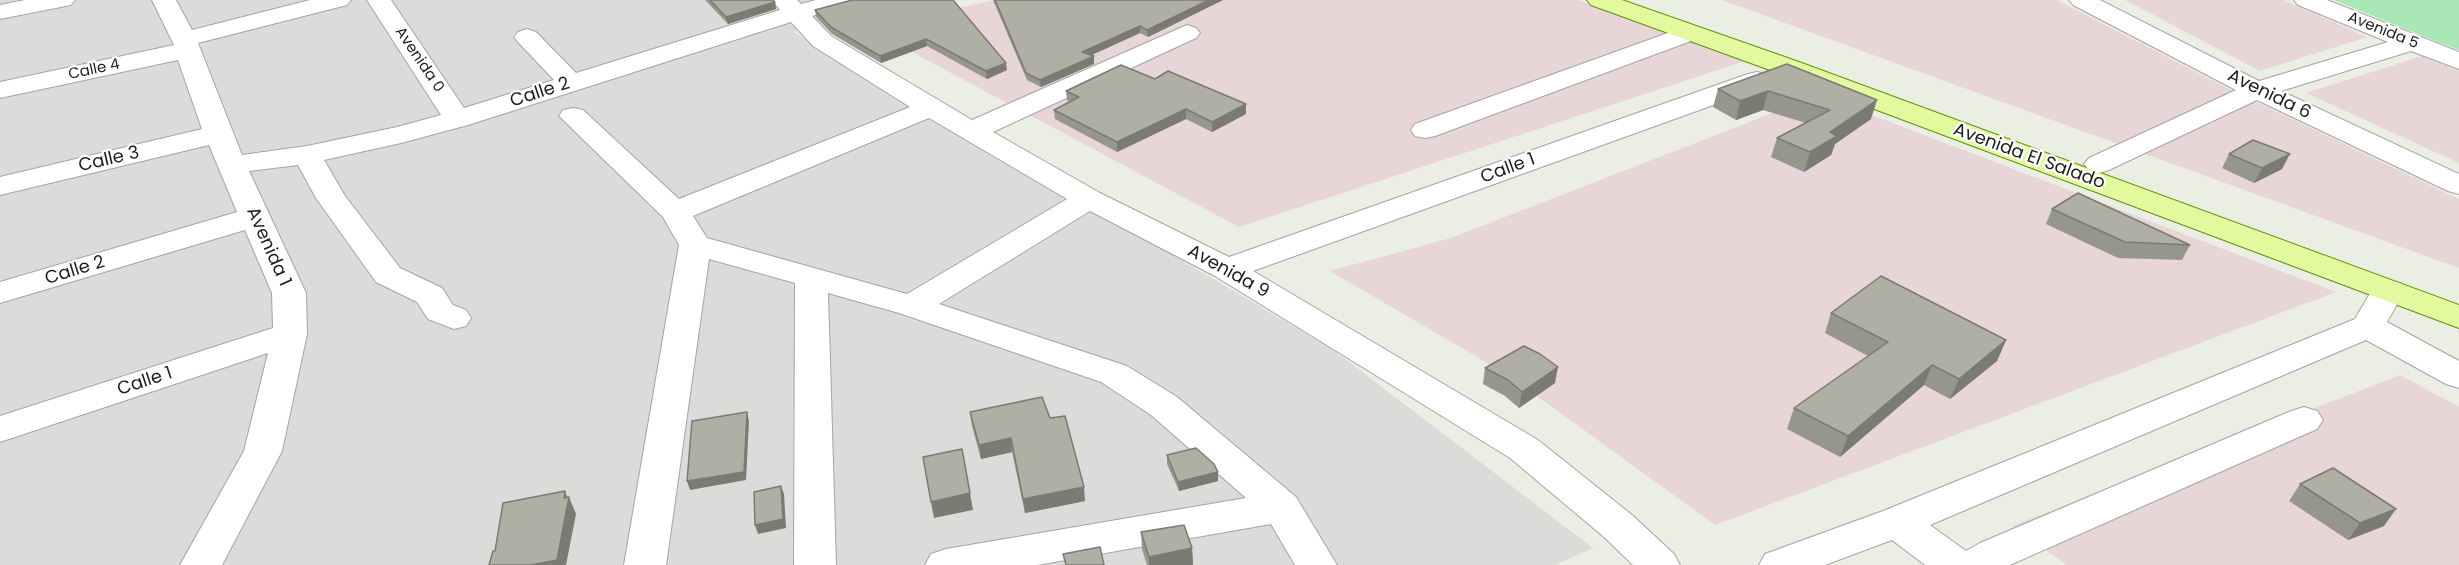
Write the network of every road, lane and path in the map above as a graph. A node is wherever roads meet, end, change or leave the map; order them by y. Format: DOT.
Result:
graph roads {
  1 [pos="63,0"];
  2 [pos="164,0"];
  3 [pos="339,0"];
  4 [pos="379,0"];
  5 [pos="843,0"];
  6 [pos="1599,0"];
  7 [pos="1653,0"];
  8 [pos="2081,0"];
  9 [pos="2306,0"];
  10 [pos="789,6"];
  11 [pos="0,12"];
  12 [pos="1186,33"];
  13 [pos="1690,33"];
  14 [pos="527,37"];
  15 [pos="2411,43"];
  16 [pos="186,45"];
  17 [pos="2459,60"];
  18 [pos="1790,68"];
  19 [pos="0,90"];
  20 [pos="2257,90"];
  21 [pos="572,99"];
  22 [pos="931,108"];
  23 [pos="458,119"];
  24 [pos="1425,130"];
  25 [pos="971,131"];
  26 [pos="218,134"];
  27 [pos="307,155"];
  28 [pos="2099,164"];
  29 [pos="232,165"];
  30 [pos="2459,185"];
  31 [pos="0,186"];
  32 [pos="1089,199"];
  33 [pos="675,212"];
  34 [pos="254,217"];
  35 [pos="694,245"];
  36 [pos="1227,269"];
  37 [pos="811,278"];
  38 [pos="2388,290"];
  39 [pos="0,293"];
  40 [pos="2459,297"];
  41 [pos="911,306"];
  42 [pos="2459,317"];
  43 [pos="454,318"];
  44 [pos="2368,326"];
  45 [pos="290,334"];
  46 [pos="2459,376"];
  47 [pos="2304,420"];
  48 [pos="0,429"];
  49 [pos="1282,507"];
  50 [pos="1897,522"];
  51 [pos="201,565"];
  52 [pos="645,565"];
  53 [pos="815,565"];
  54 [pos="946,565"];
  55 [pos="1316,565"];
  56 [pos="1659,565"];
  57 [pos="1780,565"];
  58 [pos="1955,565"];
  59 [pos="1977,565"];
  1 -- 11 [label="street"];
  2 -- 16 [label="street, Avenida 1"];
  3 -- 16 [label="street, Calle 4"];
  4 -- 23 [label="street, Avenida 0"];
  5 -- 10 [label="street, Calle 2"];
  6 -- 13 [label="main road, Avenida El Salado"];
  7 -- 28 [label="main road, Avenida El Salado"];
  8 -- 20 [label="street, Avenida 6"];
  9 -- 15 [label="street, Avenida 5"];
  10 -- 21 [label="street, Calle 2"];
  10 -- 22 [label="street, Avenida 9"];
  12 -- 25 [label="street"];
  13 -- 18 [label="main road, Avenida El Salado"];
  13 -- 24 [label="street"];
  14 -- 21 [label="street"];
  15 -- 17 [label="street, Avenida 5"];
  15 -- 20 [label="street"];
  16 -- 19 [label="street, Calle 4"];
  16 -- 26 [label="street, Avenida 1"];
  18 -- 36 [label="street, Calle 1"];
  18 -- 38 [label="main road, Avenida El Salado"];
  20 -- 28 [label="street"];
  20 -- 30 [label="street, Avenida 6"];
  21 -- 23 [label="street, Calle 2"];
  21 -- 33 [label="street"];
  22 -- 25 [label="street, Avenida 9"];
  22 -- 33 [label="street"];
  23 -- 27 [label="street, Calle 2"];
  25 -- 32 [label="street, Avenida 9"];
  26 -- 29 [label="street, Avenida 1"];
  26 -- 31 [label="street, Calle 3"];
  27 -- 29 [label="street, Calle 2"];
  27 -- 43 [label="street"];
  28 -- 40 [label="main road, Avenida El Salado"];
  29 -- 34 [label="street, Avenida 1"];
  32 -- 36 [label="street, Avenida 9"];
  32 -- 41 [label="street"];
  33 -- 35 [label="street"];
  34 -- 39 [label="street, Calle 2"];
  34 -- 45 [label="street, Avenida 1"];
  35 -- 37 [label="street"];
  35 -- 52 [label="street"];
  36 -- 56 [label="street, Avenida 9"];
  37 -- 41 [label="street"];
  37 -- 53 [label="street"];
  38 -- 42 [label="main road, Avenida El Salado"];
  38 -- 44 [label="street"];
  41 -- 49 [label="street"];
  44 -- 46 [label="street"];
  44 -- 50 [label="street"];
  45 -- 48 [label="street, Calle 1"];
  45 -- 51 [label="street, Avenida 1"];
  47 -- 59 [label="street"];
  49 -- 54 [label="street"];
  49 -- 55 [label="street"];
  50 -- 57 [label="street"];
  50 -- 58 [label="street"];
}
